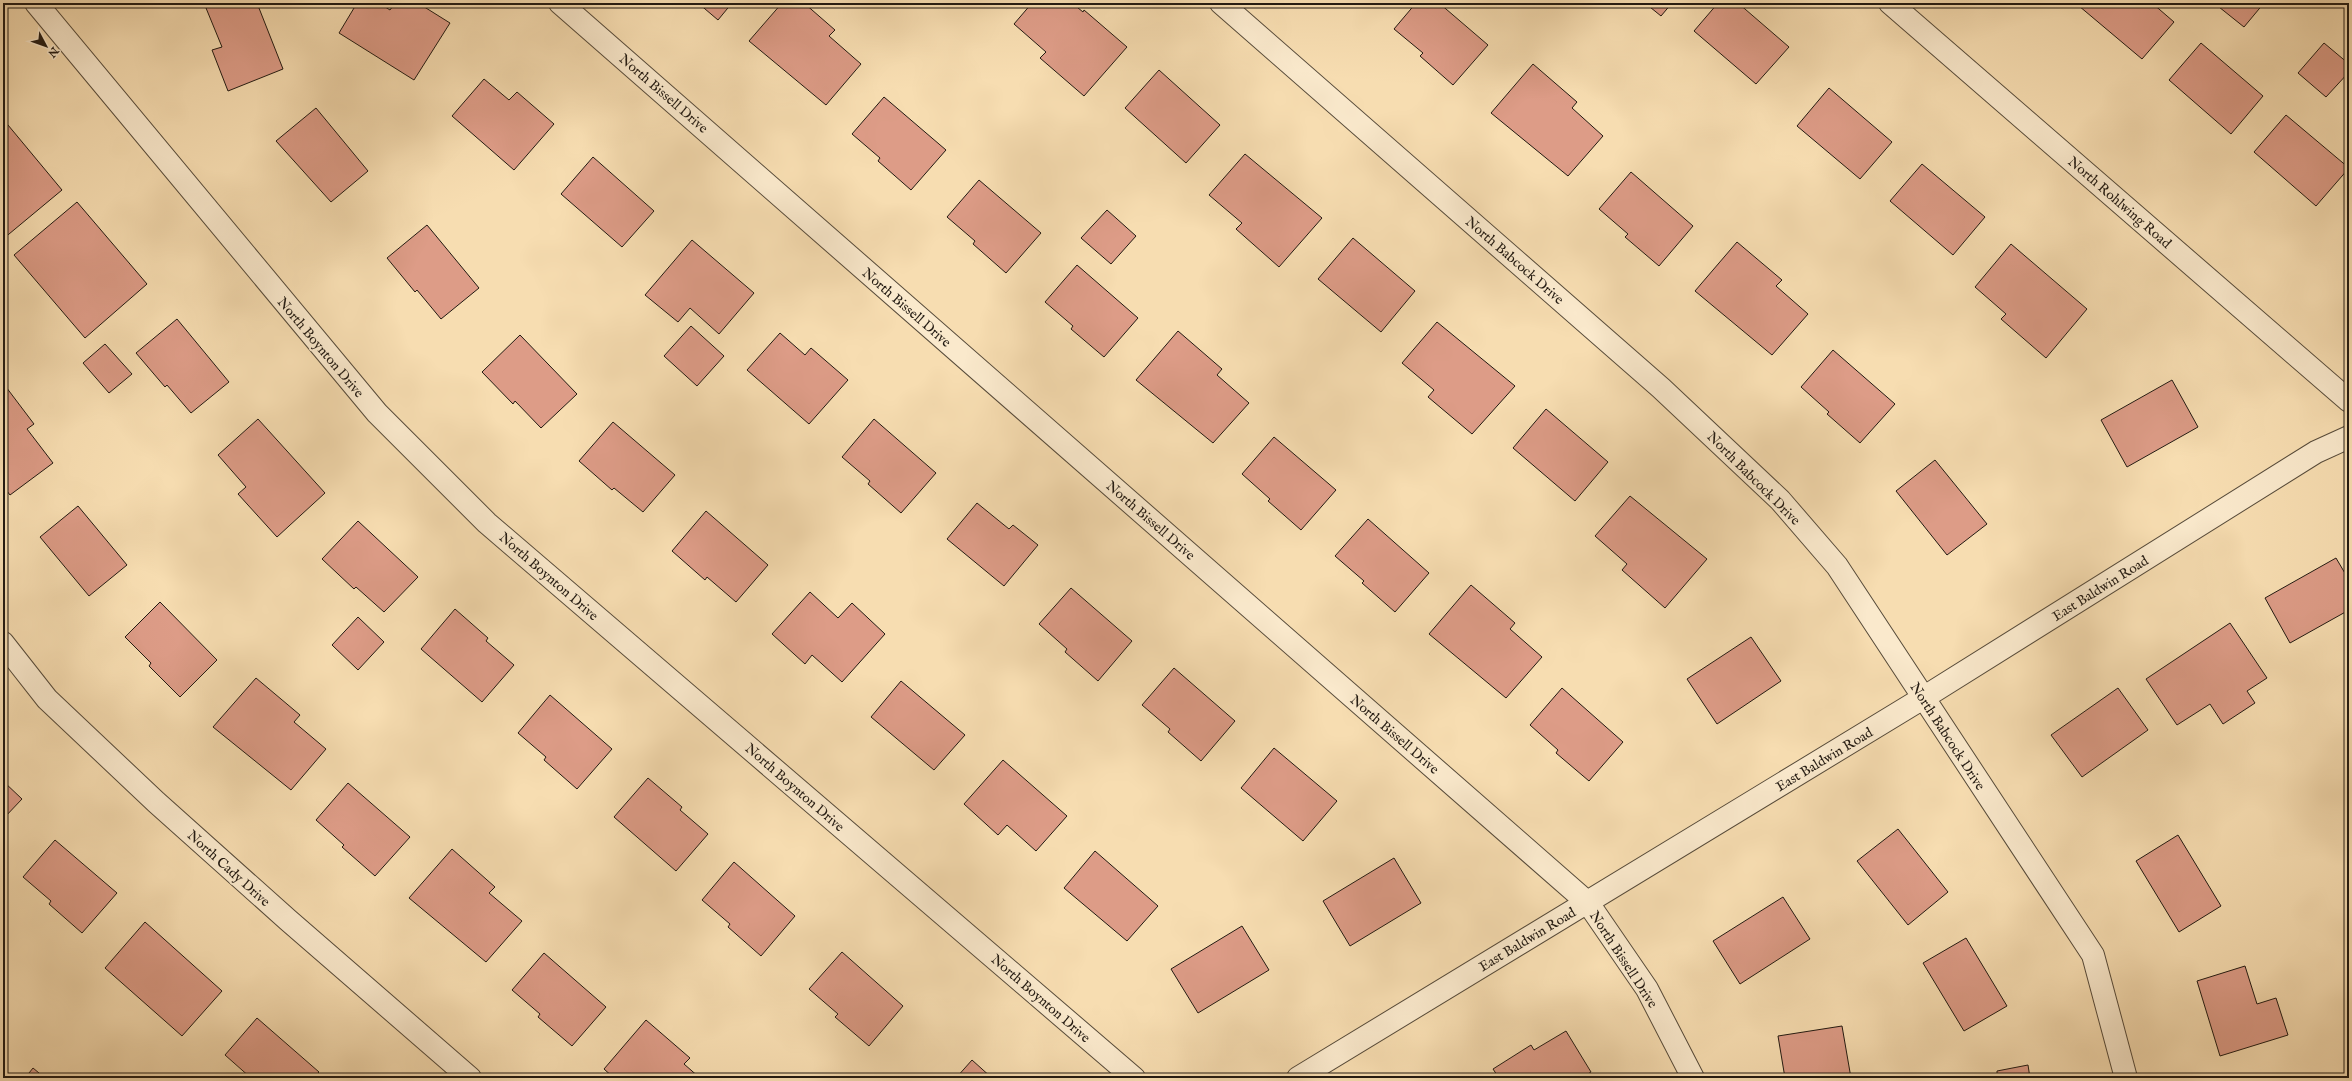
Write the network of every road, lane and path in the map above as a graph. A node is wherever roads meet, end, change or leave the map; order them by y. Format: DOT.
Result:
graph roads {
  1 [pos="36,3"];
  2 [pos="560,3"];
  3 [pos="1221,3"];
  4 [pos="1890,3"];
  5 [pos="2349,401"];
  6 [pos="2349,437"];
  7 [pos="3,643"];
  8 [pos="1923,698"];
  9 [pos="1588,903"];
  10 [pos="470,1078"];
  11 [pos="1134,1078"];
  12 [pos="1298,1078"];
  13 [pos="1693,1078"];
  14 [pos="2126,1078"];
  1 -- 11 [label="street, North Boynton Drive"];
  2 -- 9 [label="street, North Bissell Drive"];
  3 -- 8 [label="street, North Babcock Drive"];
  4 -- 5 [label="street, North Rohlwing Road"];
  6 -- 8 [label="street, East Baldwin Road"];
  7 -- 10 [label="street, North Cady Drive"];
  8 -- 9 [label="street, East Baldwin Road"];
  8 -- 14 [label="street, North Babcock Drive"];
  9 -- 12 [label="street, East Baldwin Road"];
  9 -- 13 [label="street, North Bissell Drive"];
}
